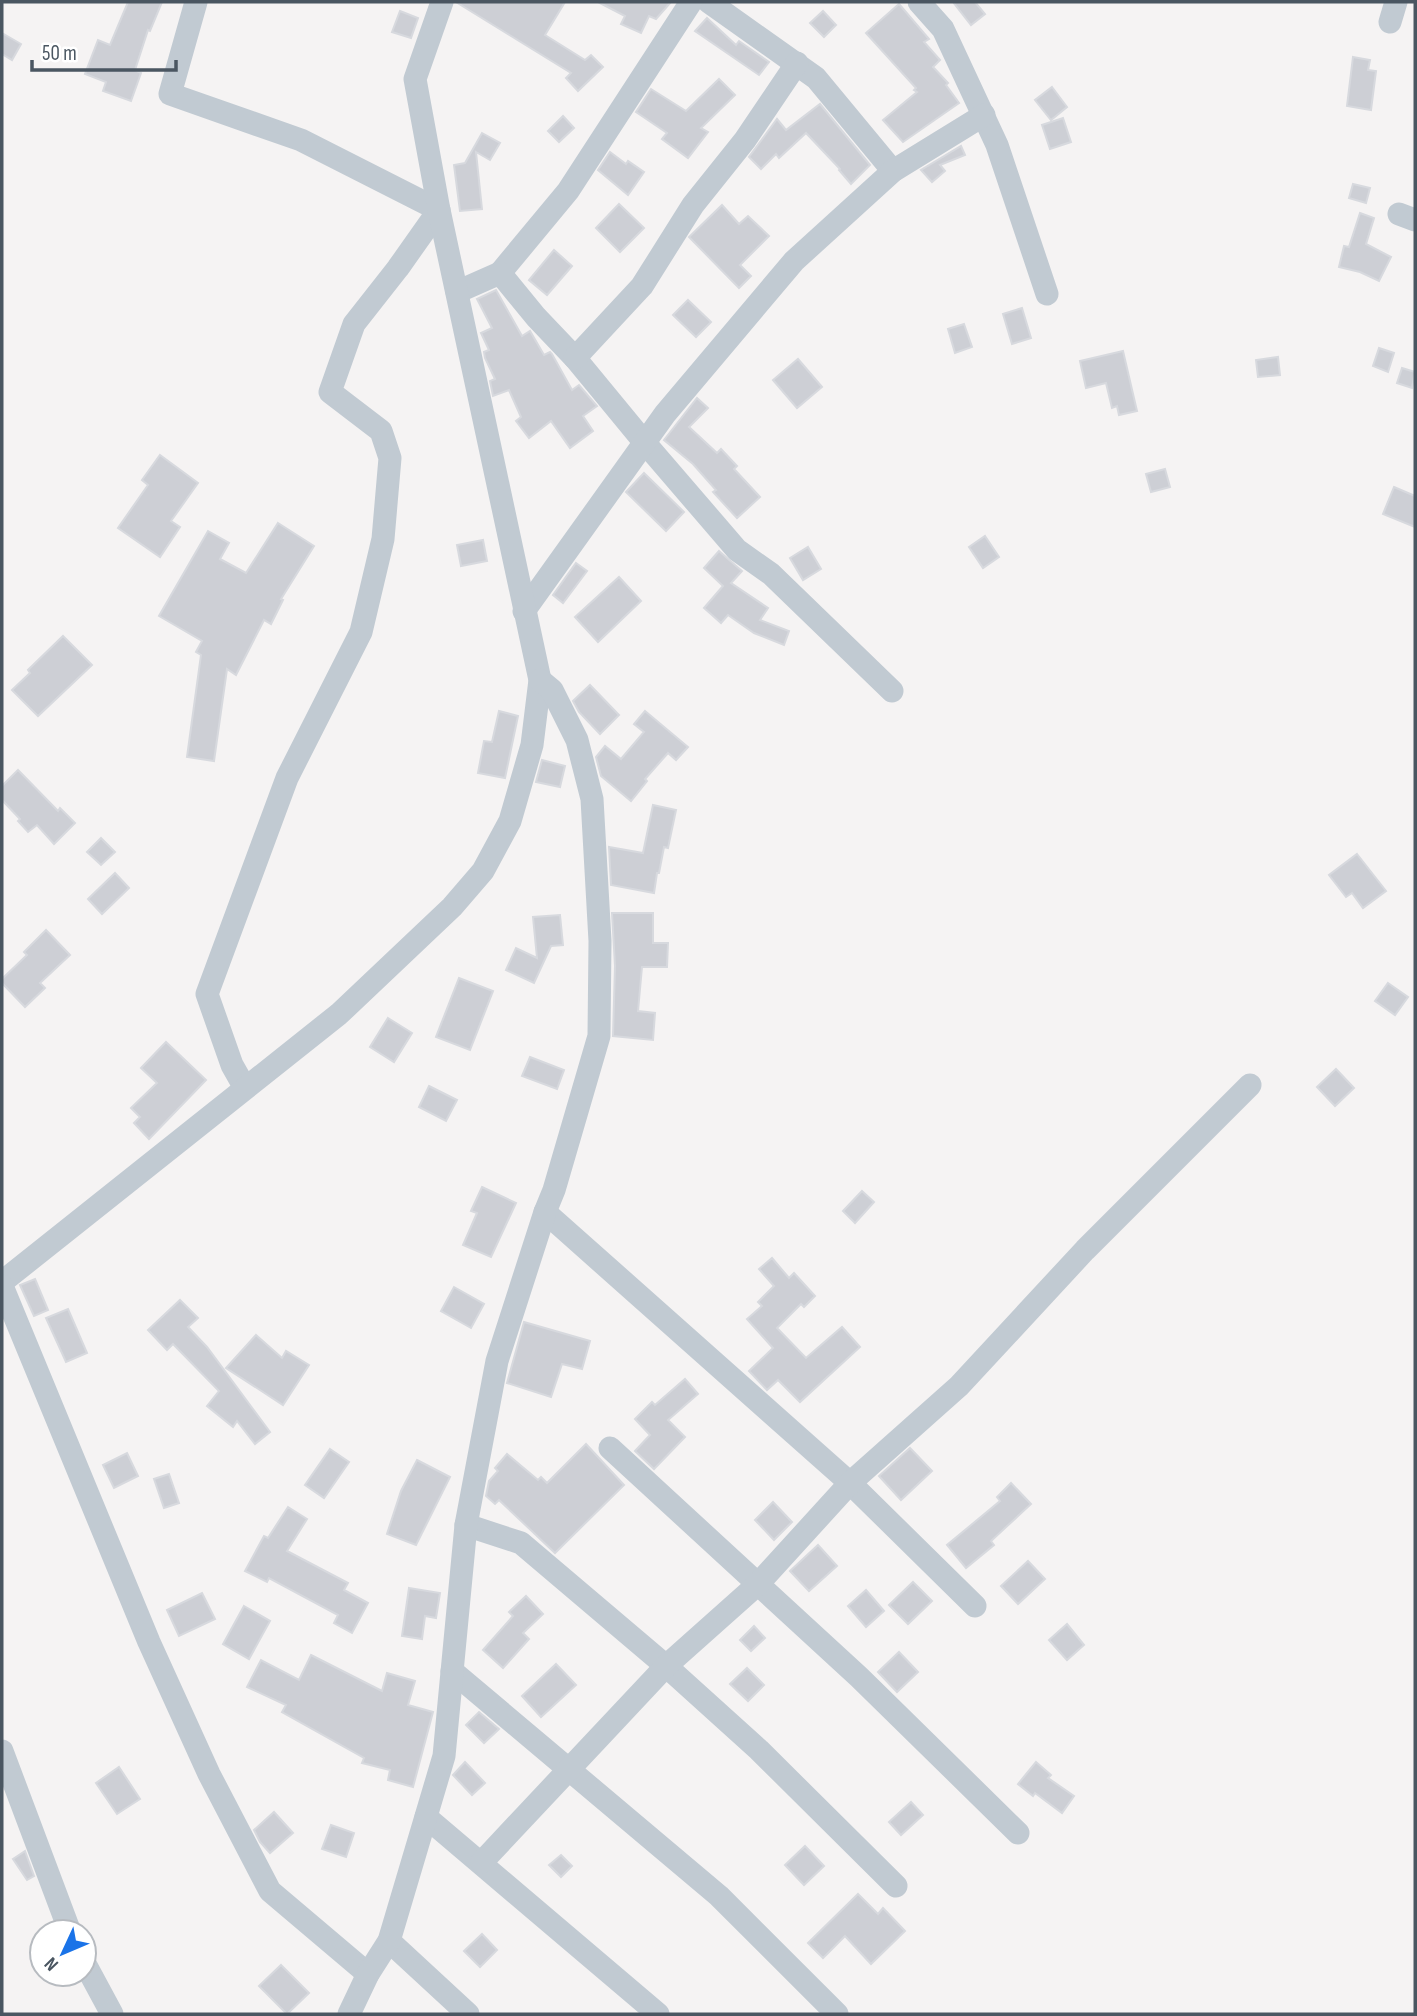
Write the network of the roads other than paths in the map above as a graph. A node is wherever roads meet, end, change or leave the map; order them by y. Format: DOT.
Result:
graph roads {
  1 [pos="196,2"];
  2 [pos="442,2"];
  3 [pos="691,2"];
  4 [pos="709,2"];
  5 [pos="919,2"];
  6 [pos="797,63"];
  7 [pos="984,116"];
  8 [pos="893,171"];
  9 [pos="439,210"];
  10 [pos="500,273"];
  11 [pos="457,292"];
  12 [pos="1047,294"];
  13 [pos="575,358"];
  14 [pos="645,443"];
  15 [pos="524,611"];
  16 [pos="540,680"];
  17 [pos="892,691"];
  18 [pos="1250,1085"];
  19 [pos="245,1088"];
  20 [pos="545,1212"];
  21 [pos="2,1284"];
  22 [pos="610,1448"];
  23 [pos="850,1483"];
  24 [pos="466,1525"];
  25 [pos="758,1584"];
  26 [pos="975,1606"];
  27 [pos="666,1667"];
  28 [pos="452,1671"];
  29 [pos="2,1751"];
  30 [pos="569,1768"];
  31 [pos="426,1817"];
  32 [pos="1018,1833"];
  33 [pos="482,1862"];
  34 [pos="896,1886"];
  35 [pos="65,1918"];
  36 [pos="389,1941"];
  37 [pos="368,1974"];
  38 [pos="98,1988"];
  39 [pos="112,2014"];
  40 [pos="349,2014"];
  41 [pos="468,2014"];
  42 [pos="657,2014"];
  43 [pos="837,2014"];
  1 -- 9 [label="street"];
  2 -- 9 [label="street"];
  3 -- 10 [label="street"];
  4 -- 6 [label="street"];
  5 -- 7 [label="street"];
  6 -- 8 [label="street"];
  6 -- 13 [label="street"];
  7 -- 8 [label="street"];
  7 -- 12 [label="street"];
  8 -- 14 [label="street"];
  9 -- 11 [label="street"];
  9 -- 19 [label="street"];
  10 -- 11 [label="street"];
  10 -- 13 [label="street"];
  11 -- 15 [label="street"];
  13 -- 14 [label="street"];
  14 -- 15 [label="street"];
  14 -- 17 [label="street"];
  15 -- 16 [label="street"];
  16 -- 19 [label="street"];
  16 -- 20 [label="street"];
  18 -- 23 [label="street"];
  19 -- 21 [label="street"];
  20 -- 23 [label="street"];
  20 -- 24 [label="street"];
  21 -- 37 [label="street"];
  22 -- 25 [label="street"];
  23 -- 25 [label="street"];
  23 -- 26 [label="street"];
  24 -- 27 [label="street"];
  24 -- 28 [label="street"];
  25 -- 27 [label="street"];
  25 -- 32 [label="street"];
  27 -- 30 [label="street"];
  27 -- 34 [label="street"];
  28 -- 30 [label="street"];
  28 -- 31 [label="street"];
  29 -- 35 [label="street"];
  30 -- 33 [label="street"];
  30 -- 43 [label="street"];
  31 -- 33 [label="street"];
  31 -- 36 [label="street"];
  33 -- 42 [label="street"];
  36 -- 37 [label="street"];
  36 -- 41 [label="street"];
  37 -- 40 [label="street"];
  38 -- 39 [label="street"];
}
